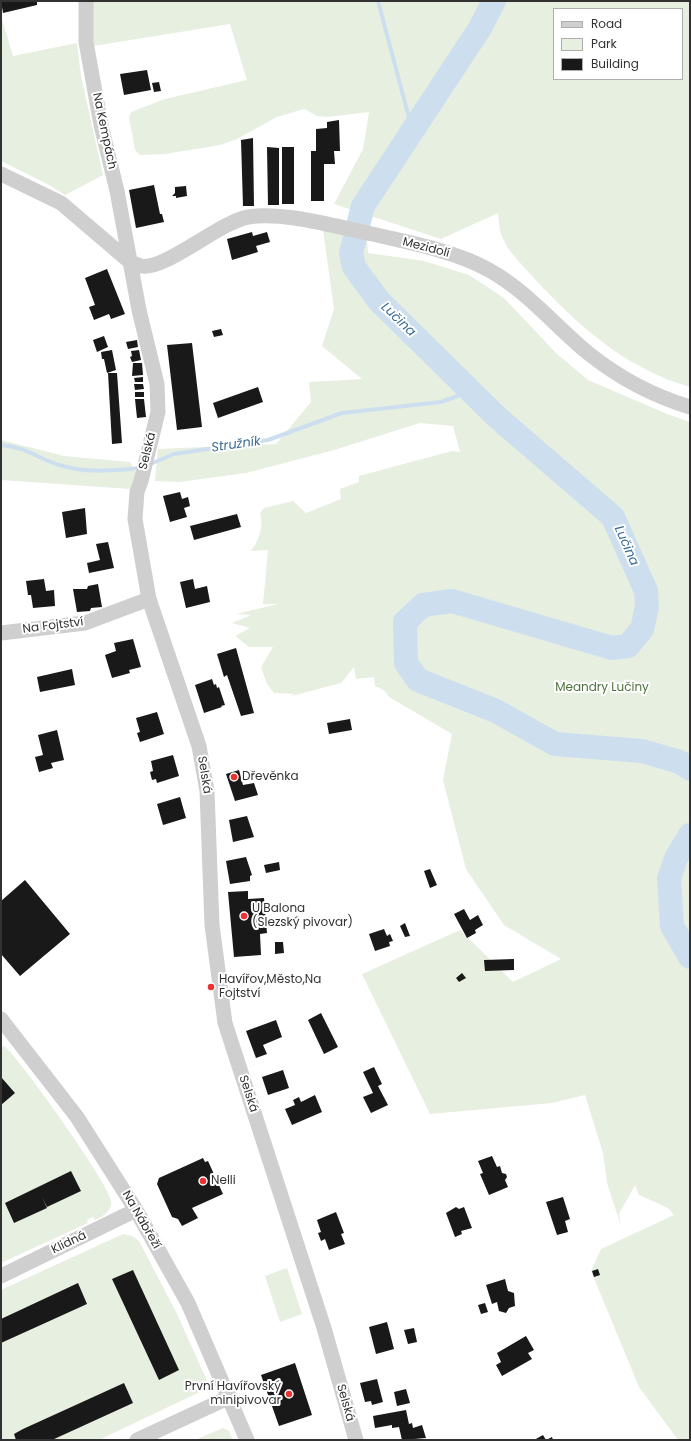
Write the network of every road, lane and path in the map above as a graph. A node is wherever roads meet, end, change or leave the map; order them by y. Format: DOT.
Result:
graph roads {
  1 [pos="86,1"];
  2 [pos="1,174"];
  3 [pos="129,261"];
  4 [pos="690,407"];
  5 [pos="149,599"];
  6 [pos="1,633"];
  7 [pos="2,1021"];
  8 [pos="136,1210"];
  9 [pos="1,1276"];
  10 [pos="230,1397"];
  11 [pos="137,1440"];
  12 [pos="248,1440"];
  13 [pos="356,1440"];
  1 -- 3 [label="street, Na Kempách"];
  2 -- 3 [label="street"];
  3 -- 4 [label="street, Mezidolí"];
  3 -- 5 [label="street, Selská"];
  5 -- 6 [label="street, Na Fojtství"];
  5 -- 13 [label="street, Selská"];
  7 -- 8 [label="street, Na Nábřeží"];
  8 -- 9 [label="street, Klidná"];
  8 -- 10 [label="street, Na Nábřeží"];
  10 -- 11 [label="street"];
  10 -- 12 [label="street, Na Nábřeží"];
}
